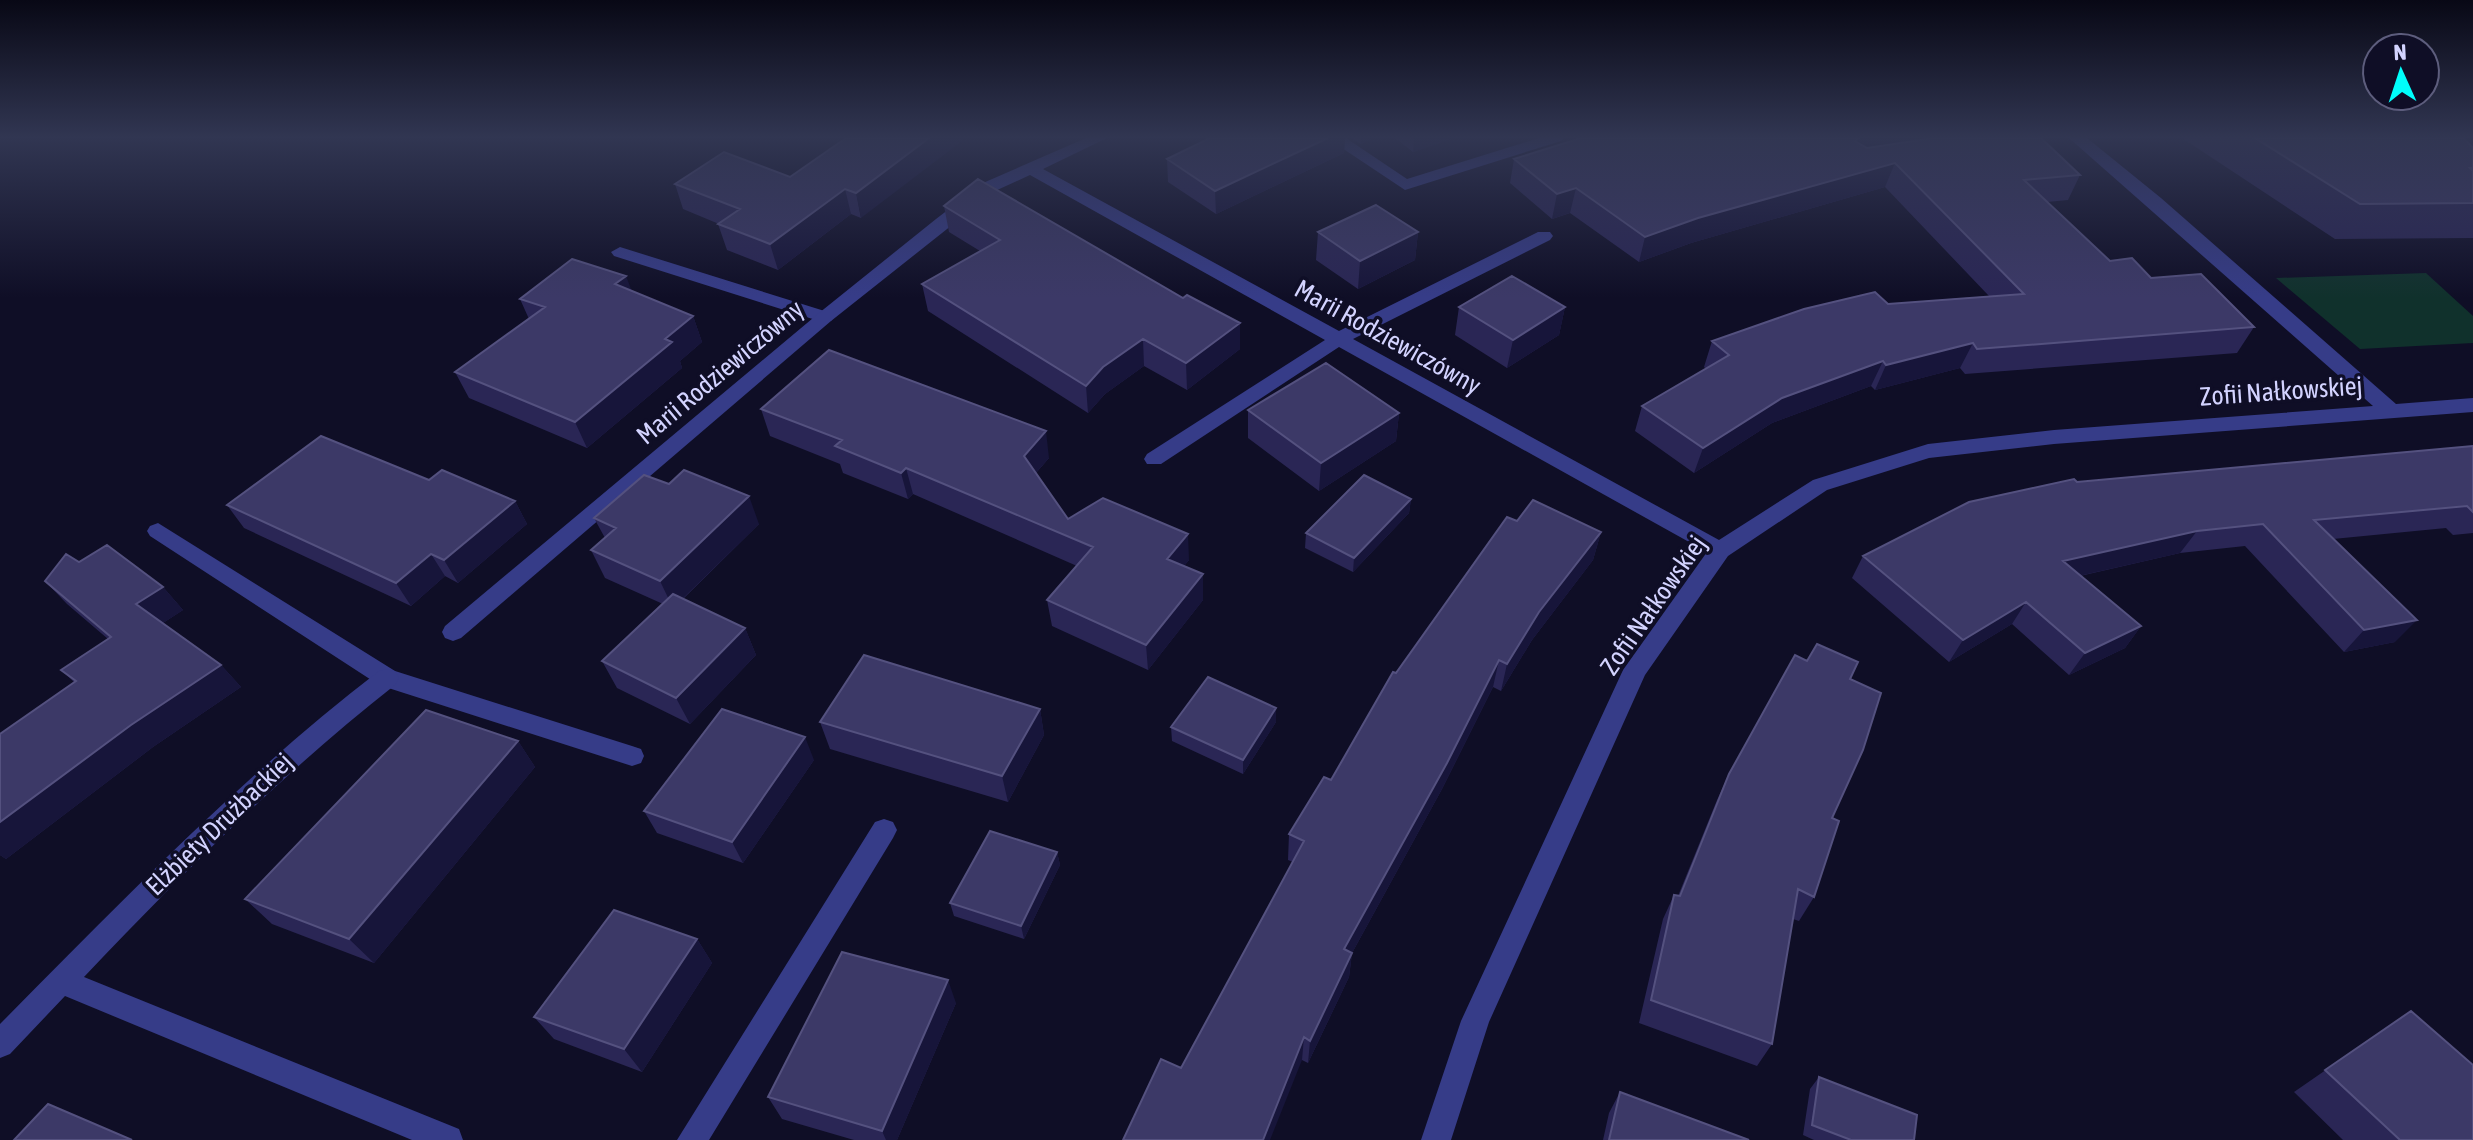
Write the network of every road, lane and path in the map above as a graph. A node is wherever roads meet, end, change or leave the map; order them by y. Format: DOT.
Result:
graph roads {
  1 [pos="984,191"];
  2 [pos="1071,191"];
  3 [pos="2142,191"];
  4 [pos="1544,236"];
  5 [pos="620,252"];
  6 [pos="825,317"];
  7 [pos="1339,339"];
  8 [pos="2473,405"];
  9 [pos="2391,411"];
  10 [pos="1154,459"];
  11 [pos="158,531"];
  12 [pos="1720,550"];
  13 [pos="453,632"];
  14 [pos="387,678"];
  15 [pos="632,756"];
  16 [pos="884,830"];
  17 [pos="61,981"];
  18 [pos="0,1044"];
  19 [pos="448,1140"];
  20 [pos="692,1140"];
  21 [pos="1436,1140"];
  1 -- 6 [label="street, Marii Rodziewiczówny"];
  2 -- 7 [label="street, Marii Rodziewiczówny"];
  3 -- 9 [label="street"];
  4 -- 7 [label="street"];
  5 -- 6 [label="street"];
  6 -- 13 [label="street, Marii Rodziewiczówny"];
  7 -- 10 [label="street"];
  7 -- 12 [label="street, Marii Rodziewiczówny"];
  8 -- 9 [label="street, Zofii Nałkowskiej"];
  9 -- 12 [label="street, Zofii Nałkowskiej"];
  11 -- 14 [label="street"];
  12 -- 21 [label="street, Zofii Nałkowskiej"];
  14 -- 15 [label="street"];
  14 -- 17 [label="street, Elżbiety Drużbackiej"];
  16 -- 20 [label="street"];
  17 -- 18 [label="street, Elżbiety Drużbackiej"];
  17 -- 19 [label="street"];
}
